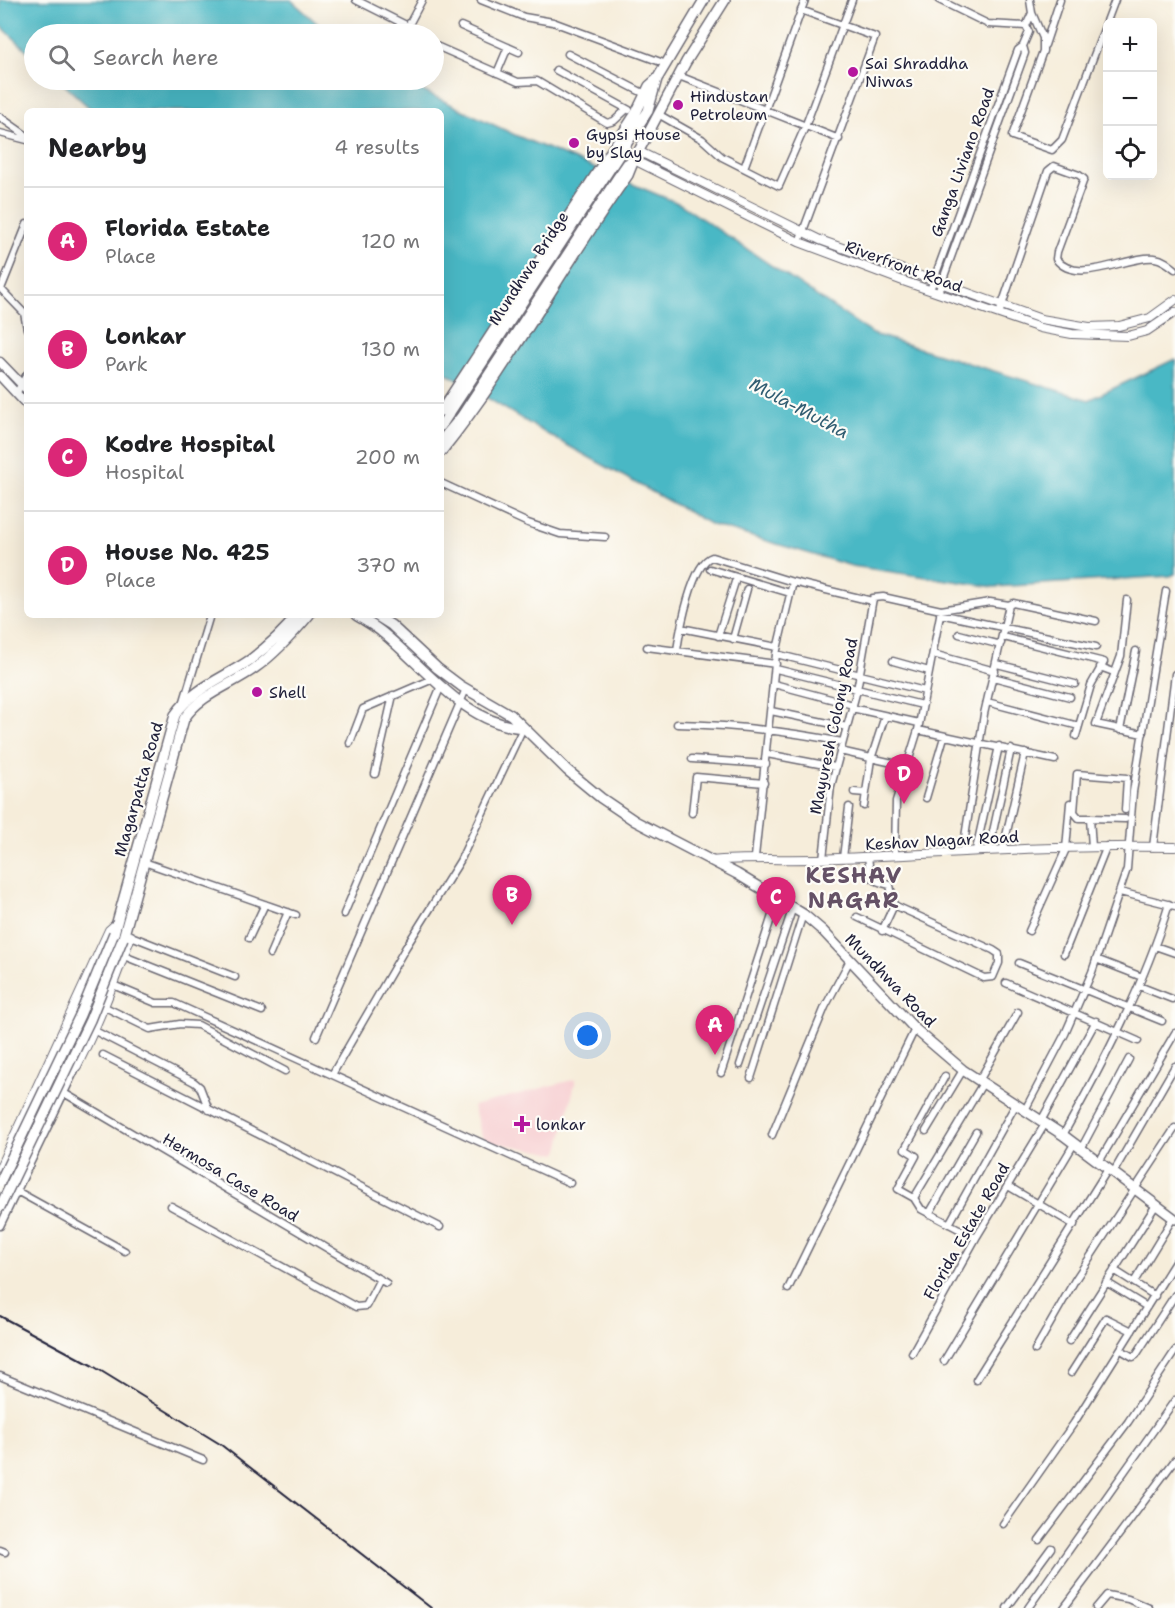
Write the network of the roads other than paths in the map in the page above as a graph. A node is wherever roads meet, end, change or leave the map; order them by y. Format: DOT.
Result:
graph roads {
  1 [pos="356,0"];
  2 [pos="422,0"];
  3 [pos="481,0"];
  4 [pos="704,0"];
  5 [pos="725,0"];
  6 [pos="805,0"];
  7 [pos="852,0"];
  8 [pos="939,0"];
  9 [pos="1030,0"];
  10 [pos="1060,0"];
  11 [pos="1115,0"];
  12 [pos="801,10"];
  13 [pos="1032,13"];
  14 [pos="394,24"];
  15 [pos="410,24"];
  16 [pos="461,26"];
  17 [pos="1026,26"];
  18 [pos="842,27"];
  19 [pos="1023,46"];
  20 [pos="508,47"];
  21 [pos="444,49"];
  22 [pos="1043,51"];
  23 [pos="519,52"];
  24 [pos="568,54"];
  25 [pos="666,64"];
  26 [pos="556,70"];
  27 [pos="497,73"];
  28 [pos="680,76"];
  29 [pos="657,79"];
  30 [pos="645,94"];
  31 [pos="631,111"];
  32 [pos="766,111"];
  33 [pos="658,114"];
  34 [pos="0,117"];
  35 [pos="990,125"];
  36 [pos="805,127"];
  37 [pos="998,127"];
  38 [pos="0,133"];
  39 [pos="24,136"];
  40 [pos="24,137"];
  41 [pos="839,139"];
  42 [pos="636,156"];
  43 [pos="744,168"];
  44 [pos="24,232"];
  45 [pos="803,232"];
  46 [pos="799,242"];
  47 [pos="1175,269"];
  48 [pos="0,270"];
  49 [pos="8,274"];
  50 [pos="933,281"];
  51 [pos="942,284"];
  52 [pos="0,288"];
  53 [pos="930,290"];
  54 [pos="938,293"];
  55 [pos="1175,300"];
  56 [pos="1000,310"];
  57 [pos="24,311"];
  58 [pos="1175,312"];
  59 [pos="0,362"];
  60 [pos="0,376"];
  61 [pos="24,386"];
  62 [pos="24,388"];
  63 [pos="16,394"];
  64 [pos="24,402"];
  65 [pos="446,408"];
  66 [pos="463,419"];
  67 [pos="444,438"];
  68 [pos="444,448"];
  69 [pos="444,484"];
  70 [pos="605,537"];
  71 [pos="710,569"];
  72 [pos="735,582"];
  73 [pos="794,582"];
  74 [pos="747,589"];
  75 [pos="1166,591"];
  76 [pos="790,593"];
  77 [pos="1127,600"];
  78 [pos="872,601"];
  79 [pos="1009,604"];
  80 [pos="941,612"];
  81 [pos="209,618"];
  82 [pos="295,618"];
  83 [pos="307,618"];
  84 [pos="361,618"];
  85 [pos="380,618"];
  86 [pos="1096,621"];
  87 [pos="1004,627"];
  88 [pos="681,628"];
  89 [pos="959,634"];
  90 [pos="718,636"];
  91 [pos="733,639"];
  92 [pos="1056,639"];
  93 [pos="1002,640"];
  94 [pos="647,647"];
  95 [pos="1096,647"];
  96 [pos="677,650"];
  97 [pos="1053,650"];
  98 [pos="776,651"];
  99 [pos="1136,651"];
  100 [pos="933,654"];
  101 [pos="893,661"];
  102 [pos="997,664"];
  103 [pos="776,667"];
  104 [pos="1101,667"];
  105 [pos="929,671"];
  106 [pos="1111,671"];
  107 [pos="859,673"];
  108 [pos="994,674"];
  109 [pos="1175,674"];
  110 [pos="437,682"];
  111 [pos="774,684"];
  112 [pos="1075,684"];
  113 [pos="466,689"];
  114 [pos="857,690"];
  115 [pos="925,691"];
  116 [pos="393,694"];
  117 [pos="1070,697"];
  118 [pos="184,701"];
  119 [pos="461,702"];
  120 [pos="987,702"];
  121 [pos="922,705"];
  122 [pos="853,706"];
  123 [pos="771,711"];
  124 [pos="885,716"];
  125 [pos="677,724"];
  126 [pos="919,726"];
  127 [pos="1079,726"];
  128 [pos="847,727"];
  129 [pos="523,728"];
  130 [pos="769,729"];
  131 [pos="1120,730"];
  132 [pos="1143,734"];
  133 [pos="1076,736"];
  134 [pos="944,737"];
  135 [pos="842,742"];
  136 [pos="350,743"];
  137 [pos="979,743"];
  138 [pos="999,746"];
  139 [pos="1011,749"];
  140 [pos="840,751"];
  141 [pos="1025,753"];
  142 [pos="767,754"];
  143 [pos="692,759"];
  144 [pos="871,759"];
  145 [pos="1055,760"];
  146 [pos="766,764"];
  147 [pos="906,766"];
  148 [pos="835,767"];
  149 [pos="375,774"];
  150 [pos="764,783"];
  151 [pos="854,792"];
  152 [pos="866,793"];
  153 [pos="926,798"];
  154 [pos="1070,803"];
  155 [pos="864,806"];
  156 [pos="849,807"];
  157 [pos="1125,810"];
  158 [pos="692,813"];
  159 [pos="1090,818"];
  160 [pos="1125,819"];
  161 [pos="1107,846"];
  162 [pos="1130,846"];
  163 [pos="1092,847"];
  164 [pos="1153,847"];
  165 [pos="1175,847"];
  166 [pos="1003,849"];
  167 [pos="1066,849"];
  168 [pos="963,850"];
  169 [pos="976,850"];
  170 [pos="989,850"];
  171 [pos="895,855"];
  172 [pos="755,857"];
  173 [pos="868,857"];
  174 [pos="843,858"];
  175 [pos="823,859"];
  176 [pos="710,861"];
  177 [pos="144,862"];
  178 [pos="1120,892"];
  179 [pos="778,897"];
  180 [pos="265,904"];
  181 [pos="894,905"];
  182 [pos="1172,905"];
  183 [pos="793,907"];
  184 [pos="288,912"];
  185 [pos="344,914"];
  186 [pos="803,914"];
  187 [pos="296,915"];
  188 [pos="857,917"];
  189 [pos="117,923"];
  190 [pos="882,931"];
  191 [pos="1029,931"];
  192 [pos="123,935"];
  193 [pos="249,938"];
  194 [pos="1155,945"];
  195 [pos="1175,953"];
  196 [pos="270,954"];
  197 [pos="1064,954"];
  198 [pos="124,956"];
  199 [pos="1096,959"];
  200 [pos="850,960"];
  201 [pos="1019,963"];
  202 [pos="236,977"];
  203 [pos="1142,977"];
  204 [pos="1006,983"];
  205 [pos="113,985"];
  206 [pos="1138,986"];
  207 [pos="1084,989"];
  208 [pos="1172,999"];
  209 [pos="1128,1006"];
  210 [pos="105,1007"];
  211 [pos="262,1011"];
  212 [pos="1018,1012"];
  213 [pos="1074,1012"];
  214 [pos="1096,1021"];
  215 [pos="1162,1021"];
  216 [pos="915,1029"];
  217 [pos="95,1030"];
  218 [pos="1116,1031"];
  219 [pos="1175,1033"];
  220 [pos="316,1037"];
  221 [pos="1138,1041"];
  222 [pos="54,1055"];
  223 [pos="103,1055"];
  224 [pos="1129,1059"];
  225 [pos="740,1065"];
  226 [pos="77,1066"];
  227 [pos="1175,1066"];
  228 [pos="963,1070"];
  229 [pos="285,1071"];
  230 [pos="333,1073"];
  231 [pos="721,1073"];
  232 [pos="945,1076"];
  233 [pos="751,1078"];
  234 [pos="981,1082"];
  235 [pos="64,1093"];
  236 [pos="1016,1104"];
  237 [pos="209,1110"];
  238 [pos="1025,1110"];
  239 [pos="1043,1123"];
  240 [pos="1175,1128"];
  241 [pos="926,1131"];
  242 [pos="976,1132"];
  243 [pos="772,1135"];
  244 [pos="1063,1135"];
  245 [pos="1078,1146"];
  246 [pos="1099,1162"];
  247 [pos="0,1167"];
  248 [pos="1110,1171"];
  249 [pos="0,1182"];
  250 [pos="570,1183"];
  251 [pos="1008,1186"];
  252 [pos="1134,1188"];
  253 [pos="15,1190"];
  254 [pos="914,1198"];
  255 [pos="1040,1204"];
  256 [pos="1156,1205"];
  257 [pos="171,1206"];
  258 [pos="0,1207"];
  259 [pos="929,1214"];
  260 [pos="1174,1219"];
  261 [pos="949,1224"];
  262 [pos="1074,1225"];
  263 [pos="0,1226"];
  264 [pos="440,1227"];
  265 [pos="976,1238"];
  266 [pos="125,1251"];
  267 [pos="1175,1262"];
  268 [pos="1114,1270"];
  269 [pos="1106,1282"];
  270 [pos="1134,1282"];
  271 [pos="788,1289"];
  272 [pos="1175,1295"];
  273 [pos="1155,1296"];
  274 [pos="1147,1307"];
  275 [pos="1132,1331"];
  276 [pos="1069,1341"];
  277 [pos="1035,1350"];
  278 [pos="1120,1350"];
  279 [pos="1175,1351"];
  280 [pos="912,1353"];
  281 [pos="944,1361"];
  282 [pos="1071,1373"];
  283 [pos="0,1376"];
  284 [pos="976,1380"];
  285 [pos="1175,1400"];
  286 [pos="203,1460"];
  287 [pos="1175,1460"];
  288 [pos="1003,1524"];
  289 [pos="1039,1540"];
  290 [pos="1051,1548"];
  291 [pos="1010,1607"];
  292 [pos="1028,1608"];
  293 [pos="1064,1608"];
  294 [pos="1096,1608"];
  295 [pos="1149,1608"];
  1 -- 14 [label="street"];
  2 -- 15 [label="street"];
  3 -- 25 [label="street"];
  4 -- 25 [label="main road"];
  5 -- 28 [label="main road"];
  6 -- 12 [label="street"];
  7 -- 18 [label="street"];
  8 -- 17 [label="street"];
  9 -- 13 [label="street"];
  10 -- 22 [label="street"];
  11 -- 22 [label="street"];
  12 -- 18 [label="street"];
  12 -- 32 [label="street"];
  13 -- 17 [label="street, Ganga Liviano Road"];
  13 -- 22 [label="street"];
  16 -- 20 [label="street"];
  17 -- 19 [label="street, Ganga Liviano Road"];
  18 -- 36 [label="street"];
  18 -- 41 [label="street"];
  19 -- 35 [label="street, Ganga Liviano Road"];
  19 -- 37 [label="street, Ganga Liviano Road"];
  20 -- 23 [label="street"];
  20 -- 27 [label="street"];
  21 -- 27 [label="street"];
  24 -- 30 [label="street"];
  25 -- 29 [label="main road"];
  26 -- 31 [label="street"];
  27 -- 31 [label="street"];
  28 -- 32 [label="street"];
  28 -- 33 [label="main road"];
  29 -- 30 [label="main road"];
  29 -- 65 [label="main road, Mundhwa Bridge"];
  30 -- 31 [label="main road"];
  31 -- 65 [label="main road"];
  32 -- 36 [label="street"];
  32 -- 43 [label="street"];
  33 -- 42 [label="main road"];
  33 -- 43 [label="street"];
  34 -- 39 [label="street"];
  35 -- 37 [label="street"];
  35 -- 50 [label="street, Ganga Liviano Road"];
  36 -- 41 [label="street"];
  36 -- 43 [label="street"];
  37 -- 51 [label="street, Ganga Liviano Road"];
  38 -- 40 [label="street"];
  41 -- 45 [label="street"];
  42 -- 45 [label="street, Riverfront Road"];
  42 -- 46 [label="street, Riverfront Road"];
  42 -- 66 [label="main road"];
  44 -- 49 [label="street"];
  45 -- 46 [label="street"];
  45 -- 50 [label="street, Riverfront Road"];
  46 -- 53 [label="street, Riverfront Road"];
  47 -- 56 [label="street"];
  48 -- 49 [label="street"];
  49 -- 52 [label="street"];
  50 -- 51 [label="street, Riverfront Road"];
  50 -- 53 [label="street, Ganga Liviano Road"];
  51 -- 54 [label="street, Ganga Liviano Road"];
  51 -- 56 [label="street, Riverfront Road"];
  52 -- 57 [label="street"];
  53 -- 54 [label="street, Riverfront Road"];
  54 -- 56 [label="street, Riverfront Road"];
  55 -- 56 [label="street, Riverfront Road"];
  56 -- 58 [label="street, Riverfront Road"];
  59 -- 61 [label="main road"];
  60 -- 63 [label="main road"];
  62 -- 63 [label="street"];
  63 -- 64 [label="main road"];
  66 -- 67 [label="main road"];
  66 -- 68 [label="main road"];
  69 -- 70 [label="street"];
  71 -- 76 [label="street"];
  72 -- 90 [label="street"];
  73 -- 76 [label="street"];
  73 -- 78 [label="street"];
  73 -- 88 [label="street"];
  74 -- 91 [label="street"];
  75 -- 132 [label="street"];
  76 -- 98 [label="street"];
  77 -- 131 [label="street"];
  78 -- 80 [label="street"];
  78 -- 107 [label="street, Mayuresh Colony Road"];
  79 -- 80 [label="street"];
  79 -- 86 [label="street"];
  79 -- 87 [label="street"];
  80 -- 87 [label="street"];
  80 -- 100 [label="street"];
  81 -- 118 [label="street"];
  82 -- 118 [label="main road, Magarpatta Road"];
  83 -- 177 [label="main road, Magarpatta Road"];
  84 -- 110 [label="main road, Mundhwa Road"];
  85 -- 113 [label="main road, Mundhwa Road"];
  87 -- 92 [label="street"];
  87 -- 93 [label="street"];
  88 -- 90 [label="street"];
  88 -- 96 [label="street"];
  89 -- 93 [label="street"];
  90 -- 91 [label="street"];
  91 -- 98 [label="street"];
  92 -- 95 [label="street"];
  92 -- 97 [label="street"];
  93 -- 97 [label="street"];
  93 -- 102 [label="street"];
  94 -- 96 [label="street"];
  96 -- 103 [label="street"];
  97 -- 104 [label="street"];
  98 -- 103 [label="street"];
  98 -- 107 [label="street"];
  99 -- 131 [label="street"];
  100 -- 105 [label="street"];
  100 -- 108 [label="street"];
  101 -- 105 [label="street"];
  102 -- 108 [label="street"];
  102 -- 112 [label="street"];
  103 -- 111 [label="street"];
  103 -- 114 [label="street"];
  104 -- 106 [label="street"];
  104 -- 127 [label="street"];
  105 -- 115 [label="street"];
  107 -- 114 [label="street, Mayuresh Colony Road"];
  107 -- 115 [label="street"];
  108 -- 117 [label="street"];
  108 -- 120 [label="street"];
  109 -- 164 [label="street"];
  110 -- 116 [label="street"];
  110 -- 119 [label="main road, Mundhwa Road"];
  110 -- 185 [label="street"];
  111 -- 122 [label="street"];
  111 -- 123 [label="street"];
  113 -- 119 [label="street"];
  113 -- 129 [label="main road, Mundhwa Road"];
  114 -- 121 [label="street"];
  114 -- 122 [label="street, Mayuresh Colony Road"];
  115 -- 121 [label="street"];
  116 -- 136 [label="street"];
  116 -- 149 [label="street"];
  118 -- 189 [label="main road, Magarpatta Road"];
  119 -- 129 [label="main road, Mundhwa Road"];
  119 -- 220 [label="street"];
  120 -- 127 [label="street"];
  120 -- 137 [label="street"];
  121 -- 126 [label="street"];
  122 -- 124 [label="street"];
  122 -- 128 [label="street, Mayuresh Colony Road"];
  123 -- 128 [label="street"];
  123 -- 130 [label="street"];
  124 -- 126 [label="street"];
  124 -- 144 [label="street"];
  125 -- 130 [label="street"];
  126 -- 134 [label="street"];
  126 -- 147 [label="street"];
  127 -- 133 [label="street"];
  128 -- 135 [label="street, Mayuresh Colony Road"];
  129 -- 176 [label="main road, Mundhwa Road"];
  129 -- 230 [label="street"];
  130 -- 135 [label="street"];
  130 -- 142 [label="street"];
  131 -- 132 [label="street"];
  132 -- 162 [label="street"];
  134 -- 137 [label="street"];
  134 -- 153 [label="street"];
  135 -- 140 [label="street, Mayuresh Colony Road"];
  137 -- 138 [label="street"];
  137 -- 168 [label="street"];
  138 -- 139 [label="street"];
  138 -- 169 [label="street"];
  139 -- 141 [label="street"];
  139 -- 170 [label="street"];
  140 -- 144 [label="street"];
  140 -- 148 [label="street, Mayuresh Colony Road"];
  141 -- 145 [label="street"];
  141 -- 166 [label="street"];
  142 -- 146 [label="street"];
  142 -- 148 [label="street"];
  143 -- 146 [label="street"];
  144 -- 147 [label="street"];
  144 -- 152 [label="street"];
  146 -- 150 [label="street"];
  147 -- 171 [label="street"];
  148 -- 175 [label="street, Mayuresh Colony Road"];
  150 -- 158 [label="street"];
  150 -- 172 [label="street"];
  151 -- 152 [label="street"];
  152 -- 155 [label="street"];
  154 -- 167 [label="street"];
  156 -- 174 [label="street"];
  157 -- 159 [label="street"];
  159 -- 160 [label="street"];
  159 -- 163 [label="street"];
  161 -- 162 [label="street, Keshav Nagar Road"];
  161 -- 163 [label="street, Keshav Nagar Road"];
  161 -- 197 [label="street"];
  162 -- 164 [label="street, Keshav Nagar Road"];
  162 -- 178 [label="street"];
  163 -- 167 [label="street, Keshav Nagar Road"];
  164 -- 165 [label="street, Keshav Nagar Road"];
  166 -- 167 [label="street, Keshav Nagar Road"];
  166 -- 170 [label="street, Keshav Nagar Road"];
  167 -- 191 [label="street"];
  168 -- 169 [label="street, Keshav Nagar Road"];
  168 -- 171 [label="street, Keshav Nagar Road"];
  169 -- 170 [label="street, Keshav Nagar Road"];
  171 -- 173 [label="street, Keshav Nagar Road"];
  172 -- 175 [label="street, Keshav Nagar Road"];
  172 -- 176 [label="street, Keshav Nagar Road"];
  173 -- 174 [label="street, Keshav Nagar Road"];
  173 -- 181 [label="street"];
  174 -- 175 [label="street, Keshav Nagar Road"];
  176 -- 179 [label="main road, Mundhwa Road"];
  177 -- 180 [label="street"];
  177 -- 192 [label="main road, Magarpatta Road"];
  178 -- 182 [label="street"];
  178 -- 199 [label="street"];
  179 -- 183 [label="main road, Mundhwa Road"];
  179 -- 231 [label="street"];
  180 -- 184 [label="street"];
  180 -- 193 [label="street"];
  181 -- 190 [label="street"];
  181 -- 190 [label="street"];
  182 -- 194 [label="street"];
  183 -- 186 [label="main road, Mundhwa Road"];
  183 -- 225 [label="street"];
  184 -- 187 [label="street"];
  184 -- 196 [label="street"];
  186 -- 200 [label="main road, Mundhwa Road"];
  186 -- 233 [label="street"];
  188 -- 190 [label="street"];
  189 -- 192 [label="main road, Magarpatta Road"];
  189 -- 222 [label="street"];
  192 -- 198 [label="street"];
  192 -- 202 [label="street"];
  192 -- 249 [label="main road, bridge"];
  192 -- 258 [label="main road, bridge"];
  194 -- 195 [label="street"];
  194 -- 203 [label="street"];
  198 -- 205 [label="street"];
  198 -- 211 [label="street"];
  199 -- 203 [label="street"];
  199 -- 207 [label="street"];
  200 -- 216 [label="main road, Mundhwa Road"];
  200 -- 243 [label="street"];
  201 -- 207 [label="street"];
  203 -- 206 [label="street"];
  204 -- 213 [label="street"];
  205 -- 210 [label="street"];
  205 -- 230 [label="street"];
  206 -- 208 [label="street"];
  206 -- 209 [label="street"];
  207 -- 209 [label="street"];
  207 -- 213 [label="street"];
  209 -- 215 [label="street"];
  209 -- 218 [label="street"];
  210 -- 217 [label="street"];
  210 -- 229 [label="street"];
  212 -- 234 [label="street"];
  213 -- 214 [label="street"];
  213 -- 238 [label="street"];
  214 -- 218 [label="street"];
  214 -- 239 [label="street, Florida Estate Road"];
  216 -- 228 [label="main road, Mundhwa Road"];
  216 -- 271 [label="street"];
  217 -- 226 [label="street"];
  217 -- 237 [label="street"];
  218 -- 221 [label="street"];
  218 -- 244 [label="street"];
  219 -- 246 [label="street"];
  222 -- 226 [label="street"];
  222 -- 247 [label="street"];
  223 -- 237 [label="street"];
  224 -- 245 [label="street"];
  226 -- 235 [label="street"];
  227 -- 248 [label="street"];
  228 -- 234 [label="main road, Mundhwa Road"];
  228 -- 241 [label="street"];
  230 -- 250 [label="street"];
  232 -- 254 [label="street"];
  234 -- 236 [label="main road, Mundhwa Road"];
  234 -- 254 [label="street"];
  235 -- 253 [label="street"];
  235 -- 257 [label="street, Hermosa Case Road"];
  236 -- 238 [label="main road, Mundhwa Road"];
  236 -- 261 [label="street"];
  237 -- 264 [label="street"];
  238 -- 239 [label="main road, Mundhwa Road"];
  239 -- 244 [label="main road, Mundhwa Road"];
  239 -- 251 [label="street, Florida Estate Road"];
  240 -- 252 [label="street"];
  242 -- 259 [label="street"];
  244 -- 245 [label="main road, Mundhwa Road"];
  245 -- 246 [label="main road, Mundhwa Road"];
  245 -- 255 [label="street"];
  246 -- 248 [label="main road, Mundhwa Road"];
  248 -- 252 [label="main road, Mundhwa Road"];
  248 -- 262 [label="street"];
  251 -- 255 [label="street"];
  251 -- 265 [label="street, Florida Estate Road"];
  252 -- 256 [label="main road, Mundhwa Road"];
  252 -- 277 [label="street"];
  253 -- 263 [label="street"];
  253 -- 266 [label="street"];
  254 -- 259 [label="street"];
  255 -- 262 [label="street"];
  255 -- 281 [label="street"];
  256 -- 260 [label="main road, Mundhwa Road"];
  256 -- 268 [label="street"];
  259 -- 261 [label="street"];
  260 -- 270 [label="street"];
  261 -- 265 [label="street"];
  262 -- 284 [label="street"];
  265 -- 280 [label="street, Florida Estate Road"];
  267 -- 273 [label="street"];
  268 -- 269 [label="street"];
  268 -- 270 [label="street"];
  269 -- 274 [label="street"];
  269 -- 276 [label="street"];
  270 -- 273 [label="street"];
  272 -- 278 [label="street"];
  273 -- 274 [label="street"];
  274 -- 275 [label="street"];
  275 -- 278 [label="street"];
  275 -- 282 [label="street"];
  278 -- 288 [label="street"];
  279 -- 289 [label="street"];
  283 -- 286 [label="street"];
  285 -- 292 [label="street"];
  287 -- 293 [label="street"];
  290 -- 291 [label="street"];
  294 -- 295 [label="street"];
}
